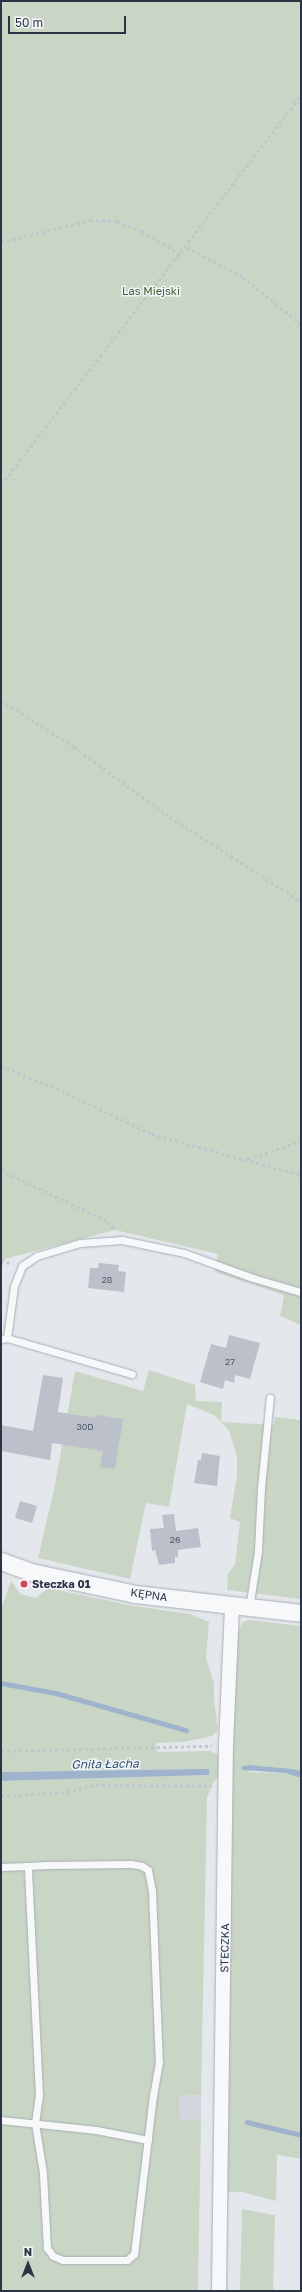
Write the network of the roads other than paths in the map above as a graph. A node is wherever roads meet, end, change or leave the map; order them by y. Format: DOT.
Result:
graph roads {
  1 [pos="301,1292"];
  2 [pos="4,1339"];
  3 [pos="132,1374"];
  4 [pos="270,1397"];
  5 [pos="1,1561"];
  6 [pos="232,1606"];
  7 [pos="249,1608"];
  8 [pos="301,1613"];
  9 [pos="28,1866"];
  10 [pos="1,1867"];
  11 [pos="1,2120"];
  12 [pos="35,2123"];
  13 [pos="148,2140"];
  14 [pos="219,2291"];
  1 -- 2 [label="lane"];
  2 -- 3 [label="lane"];
  4 -- 7 [label="lane"];
  5 -- 6 [label="street, KĘPNA"];
  6 -- 7 [label="street, KĘPNA"];
  6 -- 14 [label="street, STECZKA"];
  7 -- 8 [label="street, KĘPNA"];
  9 -- 10 [label="lane"];
  9 -- 12 [label="lane"];
  9 -- 13 [label="lane"];
  11 -- 12 [label="lane"];
  12 -- 13 [label="lane"];
  12 -- 13 [label="lane"];
}
